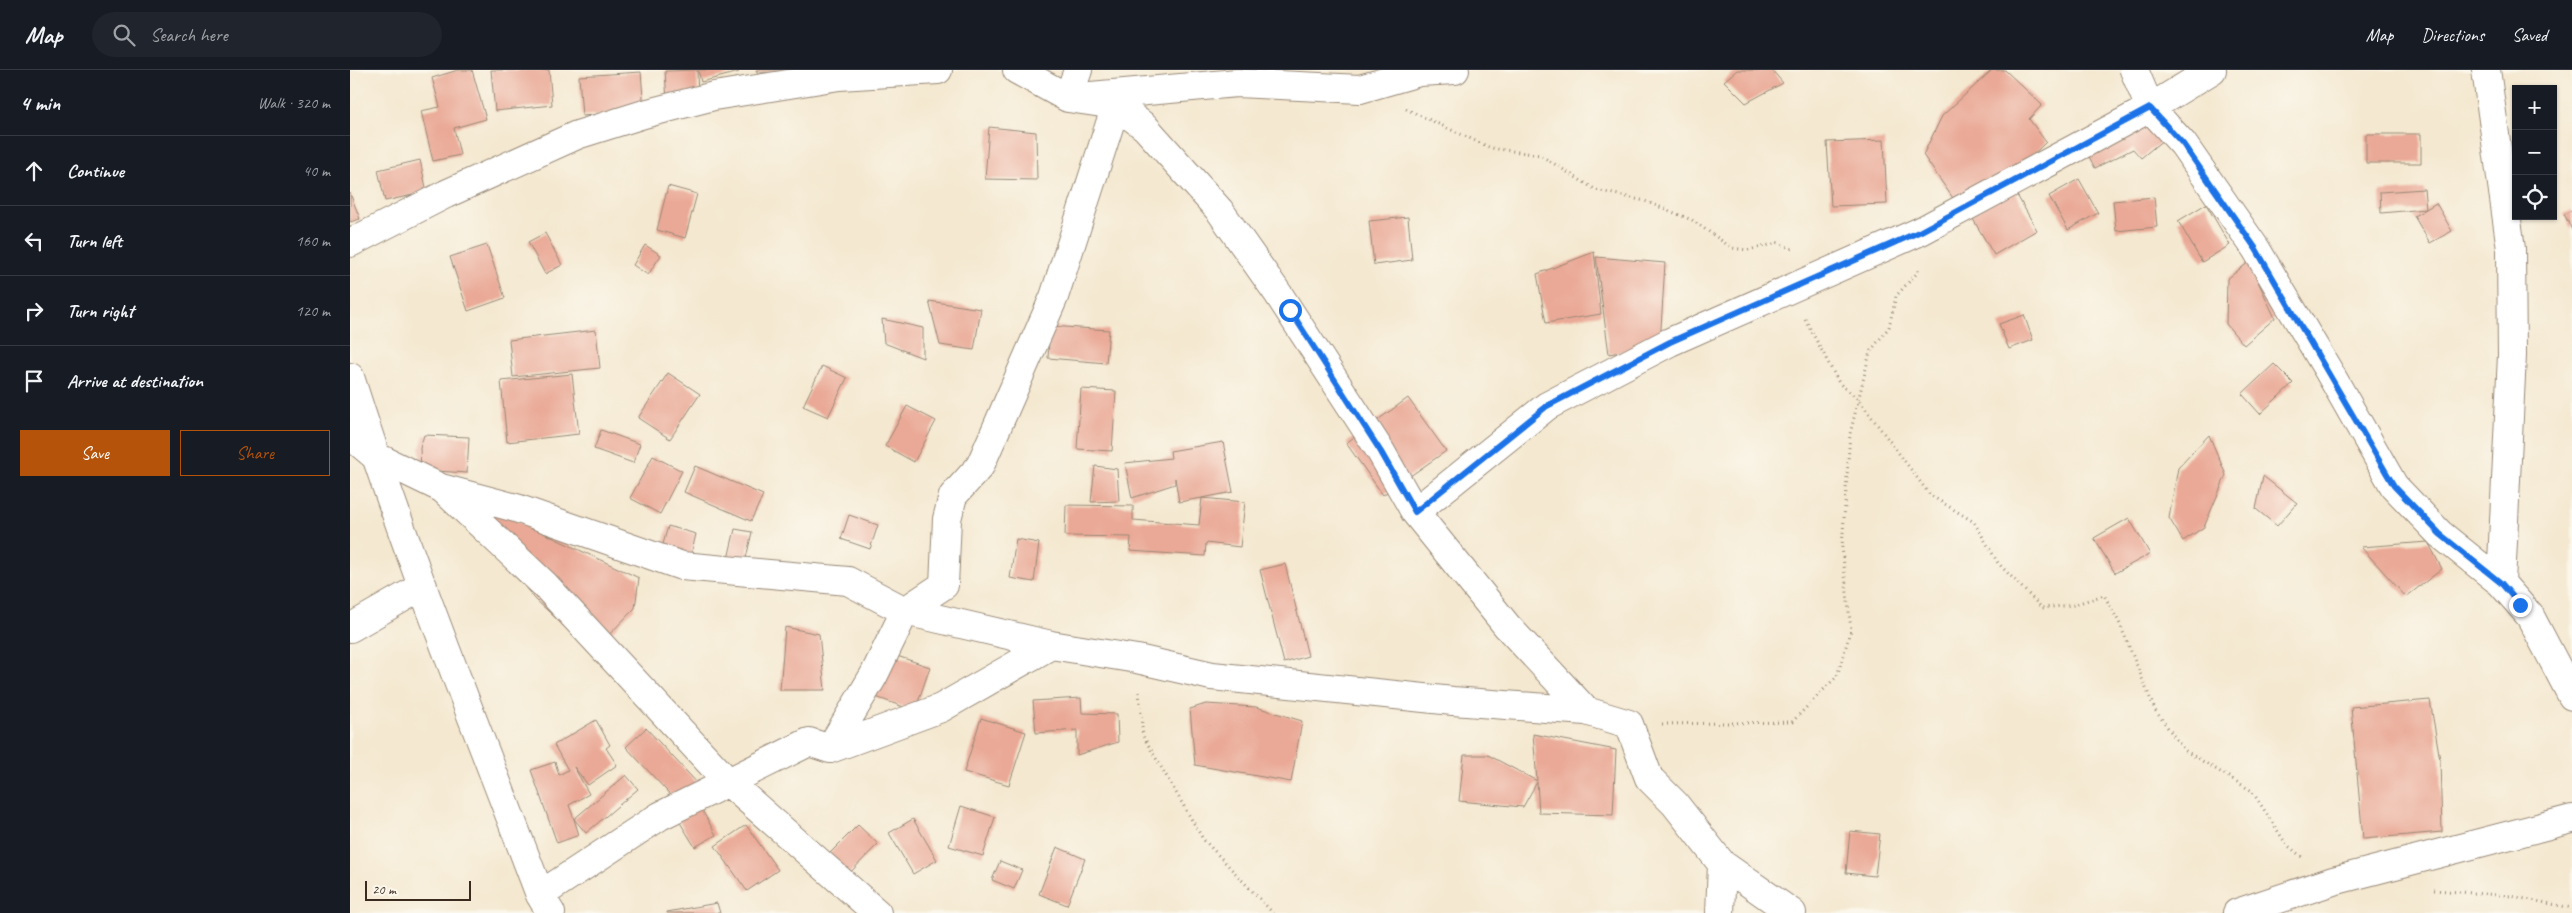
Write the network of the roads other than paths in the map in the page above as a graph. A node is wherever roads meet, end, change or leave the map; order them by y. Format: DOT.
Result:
graph roads {
  1 [pos="938,70"];
  2 [pos="1018,70"];
  3 [pos="1078,70"];
  4 [pos="1455,70"];
  5 [pos="2134,70"];
  6 [pos="2212,70"];
  7 [pos="2486,70"];
  8 [pos="1068,98"];
  9 [pos="1116,105"];
  10 [pos="2150,108"];
  11 [pos="350,243"];
  12 [pos="350,377"];
  13 [pos="350,435"];
  14 [pos="375,456"];
  15 [pos="441,488"];
  16 [pos="1415,512"];
  17 [pos="2501,583"];
  18 [pos="423,586"];
  19 [pos="905,611"];
  20 [pos="350,628"];
  21 [pos="1051,645"];
  22 [pos="2572,696"];
  23 [pos="1586,710"];
  24 [pos="830,749"];
  25 [pos="728,782"];
  26 [pos="2572,819"];
  27 [pos="1722,864"];
  28 [pos="546,904"];
  29 [pos="877,913"];
  30 [pos="1720,913"];
  31 [pos="1792,913"];
  32 [pos="2237,913"];
  1 -- 11 [label="street"];
  2 -- 8 [label="street"];
  3 -- 8 [label="street"];
  4 -- 8 [label="street"];
  5 -- 10 [label="street"];
  6 -- 10 [label="street"];
  7 -- 17 [label="street"];
  8 -- 9 [label="street"];
  9 -- 16 [label="street"];
  9 -- 19 [label="street"];
  10 -- 16 [label="street"];
  10 -- 17 [label="street"];
  12 -- 14 [label="street"];
  13 -- 14 [label="street"];
  14 -- 15 [label="street"];
  14 -- 18 [label="street"];
  15 -- 19 [label="street"];
  15 -- 25 [label="street"];
  16 -- 23 [label="street"];
  17 -- 22 [label="street"];
  18 -- 20 [label="street"];
  18 -- 28 [label="street"];
  19 -- 21 [label="street"];
  19 -- 24 [label="street"];
  21 -- 23 [label="street"];
  21 -- 24 [label="street"];
  23 -- 27 [label="street"];
  24 -- 25 [label="street"];
  25 -- 28 [label="street"];
  25 -- 29 [label="street"];
  26 -- 32 [label="street"];
  27 -- 30 [label="street"];
  27 -- 31 [label="street"];
}
